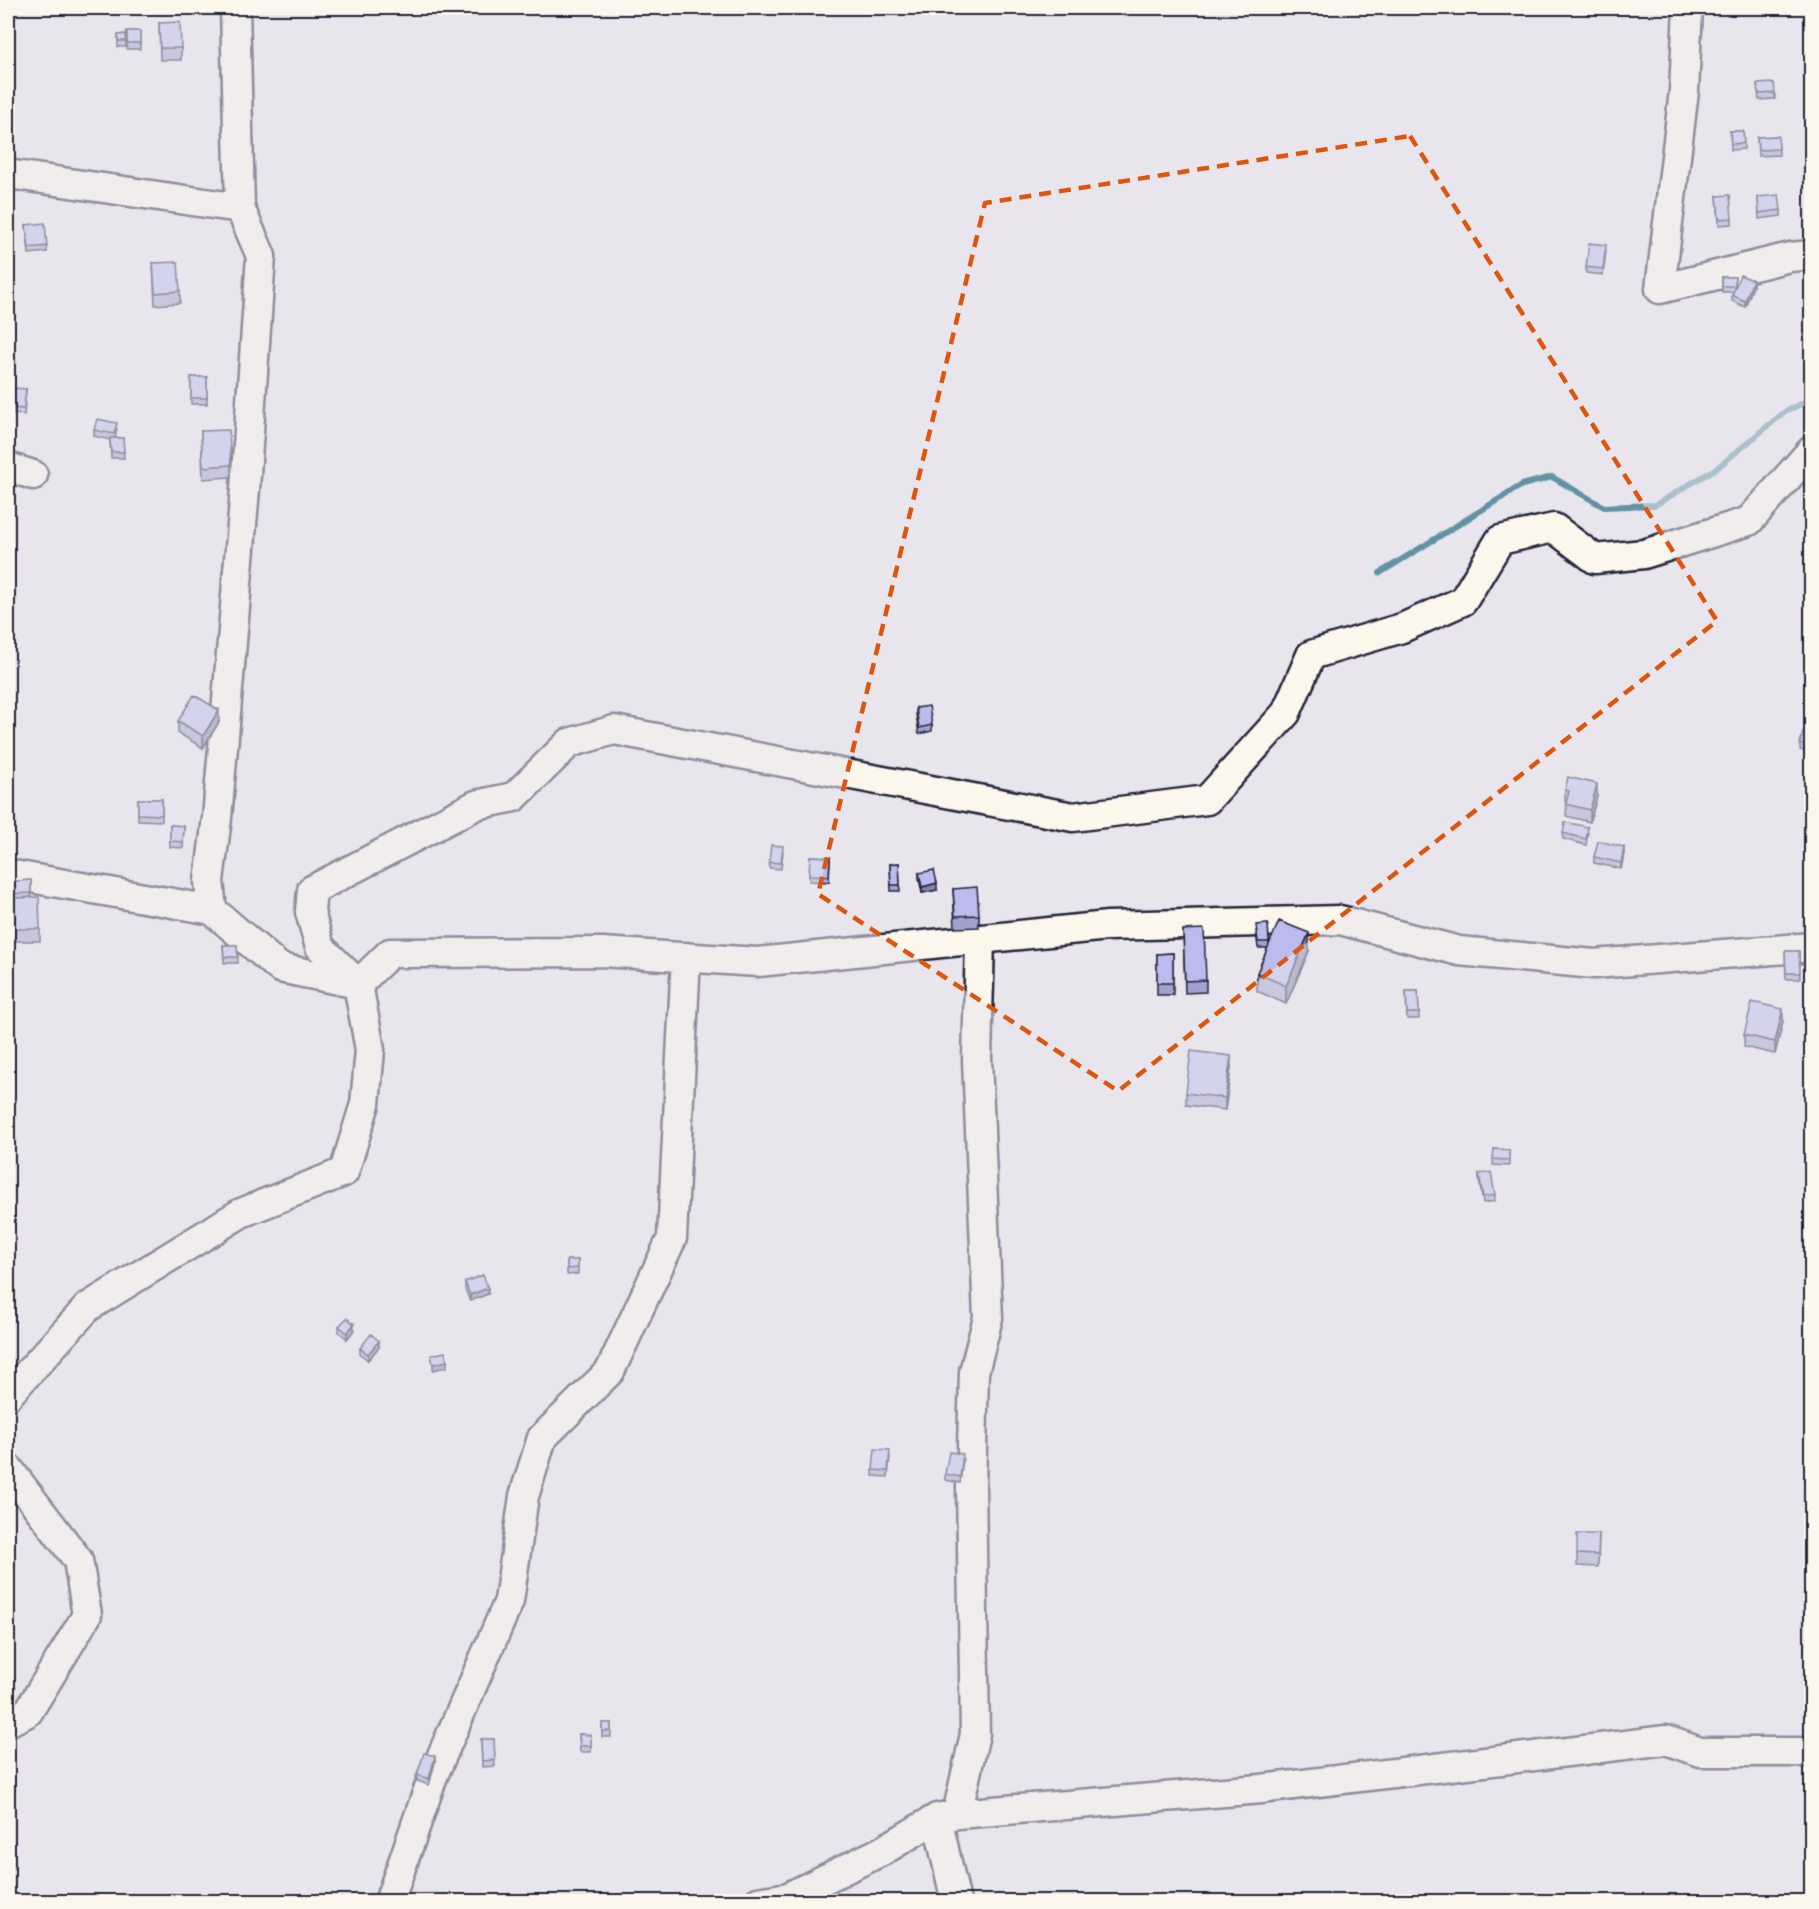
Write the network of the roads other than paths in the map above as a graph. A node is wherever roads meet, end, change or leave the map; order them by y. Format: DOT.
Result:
graph roads {
  1 [pos="235,8"];
  2 [pos="1688,8"];
  3 [pos="8,174"];
  4 [pos="240,208"];
  5 [pos="1812,255"];
  6 [pos="1812,450"];
  7 [pos="8,874"];
  8 [pos="212,910"];
  9 [pos="980,939"];
  10 [pos="1812,947"];
  11 [pos="686,957"];
  12 [pos="358,984"];
  13 [pos="8,1395"];
  14 [pos="8,1468"];
  15 [pos="8,1722"];
  16 [pos="1812,1752"];
  17 [pos="947,1816"];
  18 [pos="389,1902"];
  19 [pos="758,1902"];
  20 [pos="956,1902"];
  1 -- 4 [label="street"];
  2 -- 5 [label="street"];
  3 -- 4 [label="street"];
  4 -- 8 [label="street"];
  6 -- 12 [label="street"];
  7 -- 8 [label="street"];
  8 -- 12 [label="street"];
  9 -- 10 [label="street"];
  9 -- 11 [label="street"];
  9 -- 17 [label="street"];
  11 -- 12 [label="street"];
  11 -- 18 [label="street"];
  12 -- 13 [label="street"];
  14 -- 15 [label="street"];
  16 -- 17 [label="street"];
  17 -- 19 [label="street"];
  17 -- 20 [label="street"];
}
